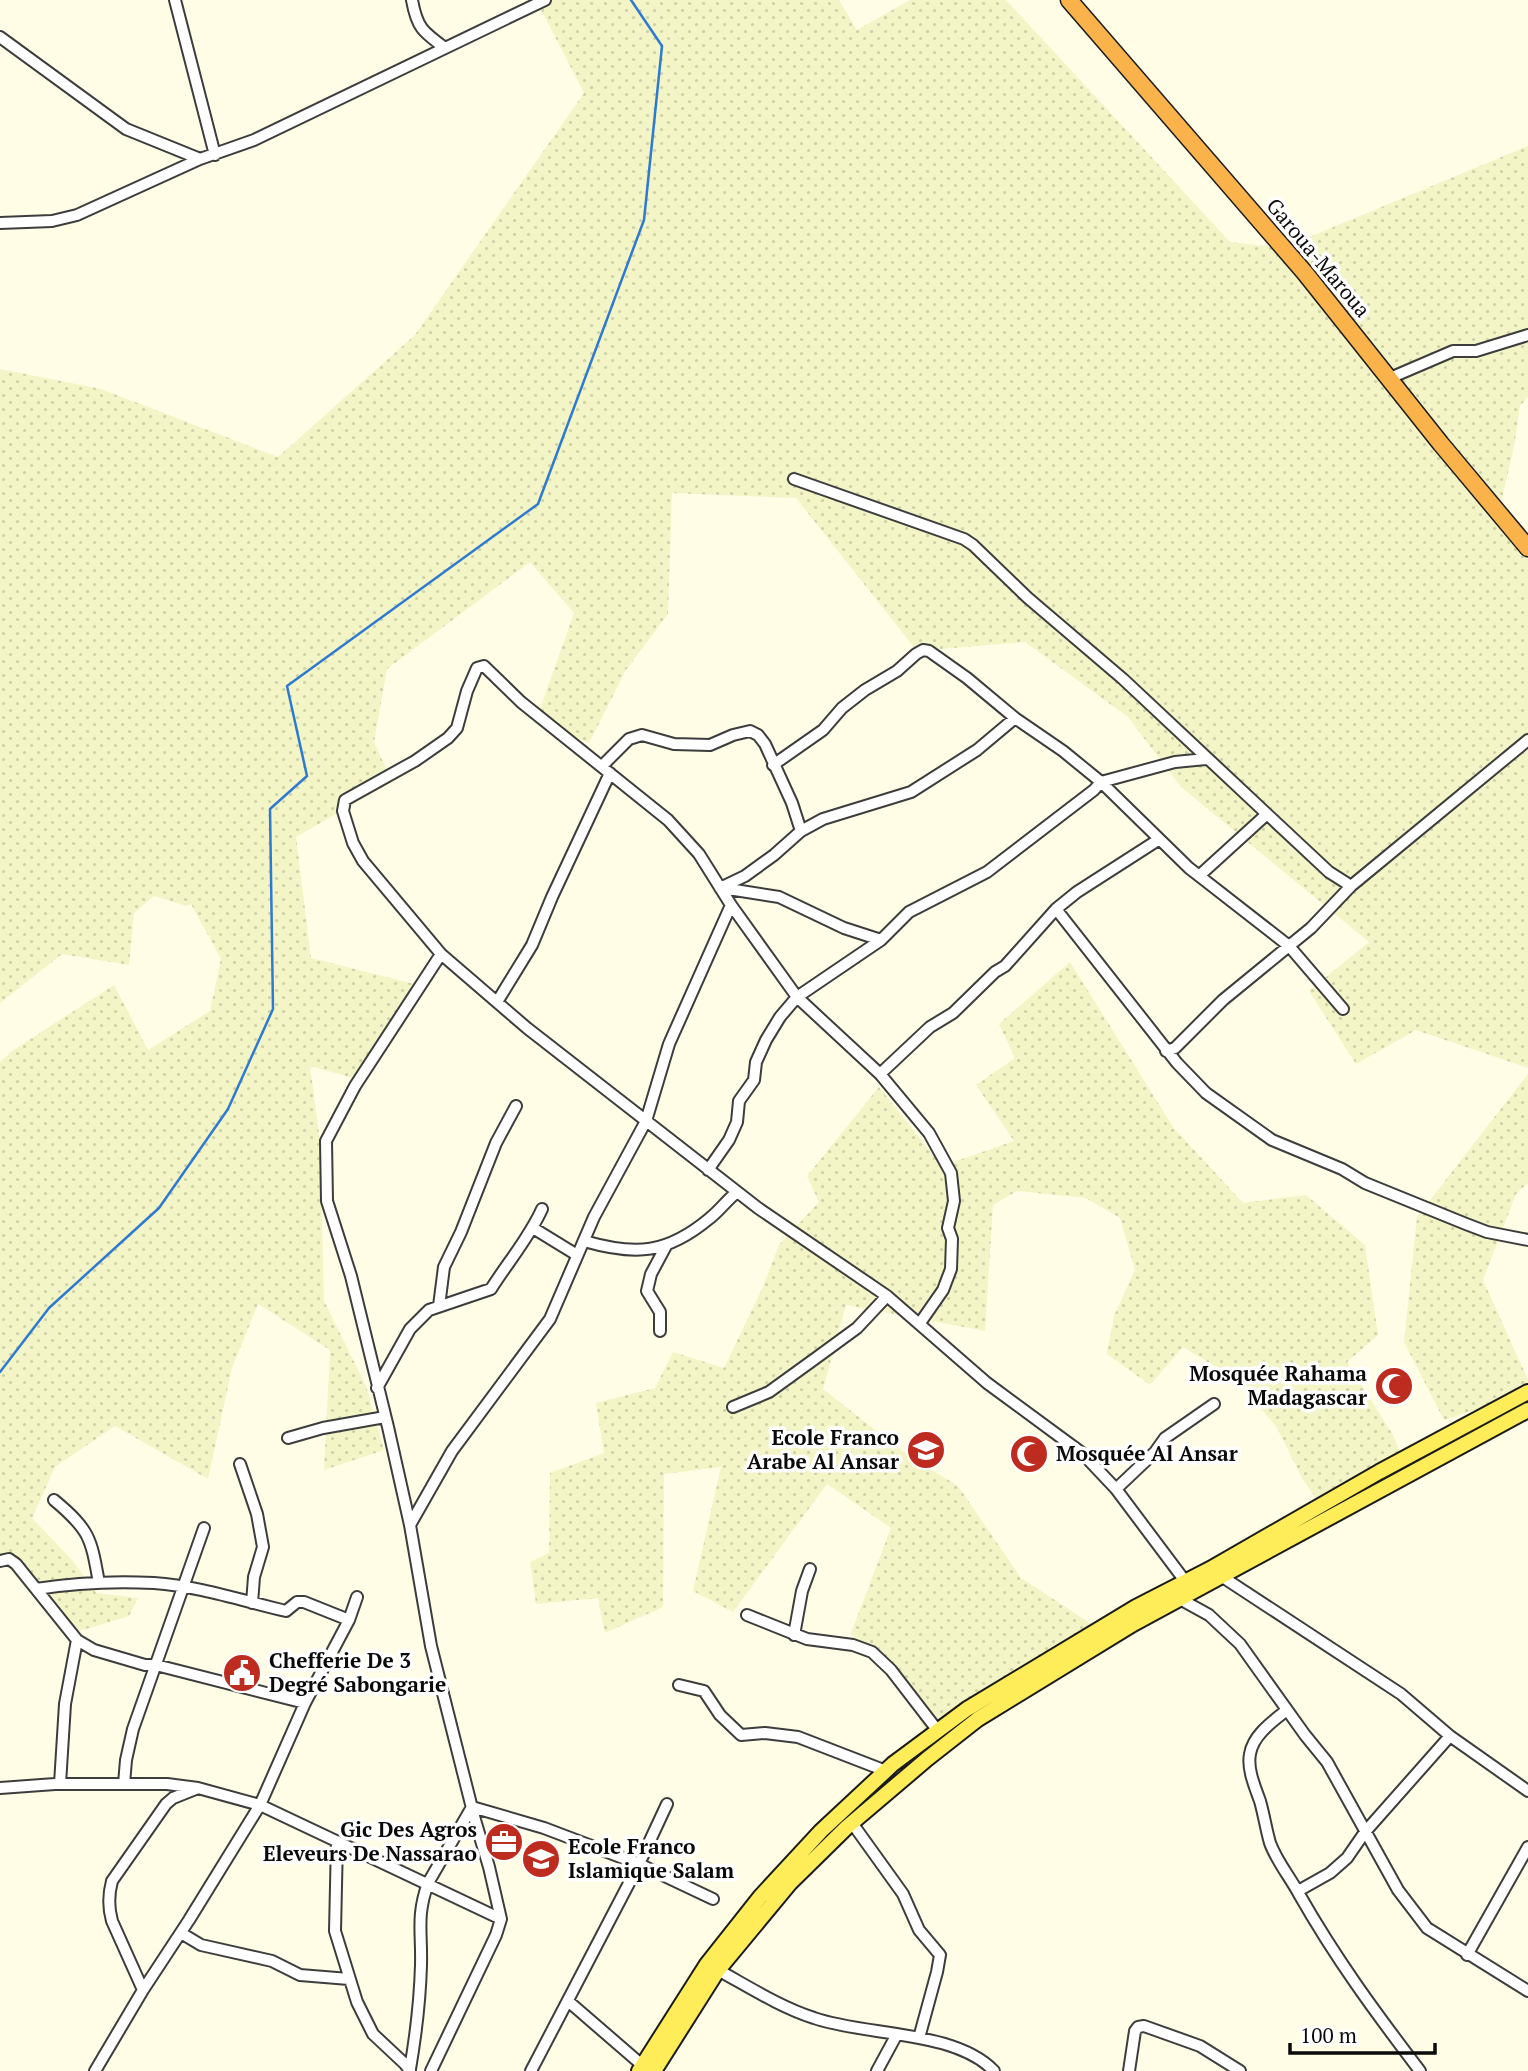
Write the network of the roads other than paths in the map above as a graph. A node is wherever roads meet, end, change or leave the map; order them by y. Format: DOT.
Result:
graph roads {
  1 [pos="175,0"];
  2 [pos="412,0"];
  3 [pos="545,0"];
  4 [pos="1069,0"];
  5 [pos="0,37"];
  6 [pos="445,48"];
  7 [pos="215,155"];
  8 [pos="200,159"];
  9 [pos="0,223"];
  10 [pos="1528,335"];
  11 [pos="1390,378"];
  12 [pos="794,479"];
  13 [pos="1528,548"];
  14 [pos="1015,718"];
  15 [pos="1528,740"];
  16 [pos="1206,759"];
  17 [pos="773,765"];
  18 [pos="606,770"];
  19 [pos="1101,782"];
  20 [pos="1267,814"];
  21 [pos="801,831"];
  22 [pos="1158,840"];
  23 [pos="1200,875"];
  24 [pos="1351,886"];
  25 [pos="720,888"];
  26 [pos="731,905"];
  27 [pos="1056,909"];
  28 [pos="881,940"];
  29 [pos="1289,946"];
  30 [pos="441,954"];
  31 [pos="797,997"];
  32 [pos="497,1002"];
  33 [pos="1343,1009"];
  34 [pos="1166,1051"];
  35 [pos="880,1074"];
  36 [pos="516,1106"];
  37 [pos="646,1121"];
  38 [pos="708,1170"];
  39 [pos="737,1192"];
  40 [pos="541,1209"];
  41 [pos="533,1228"];
  42 [pos="1528,1240"];
  43 [pos="583,1241"];
  44 [pos="666,1246"];
  45 [pos="577,1255"];
  46 [pos="887,1296"];
  47 [pos="439,1306"];
  48 [pos="919,1323"];
  49 [pos="660,1331"];
  50 [pos="377,1388"];
  51 [pos="1528,1392"];
  52 [pos="1214,1404"];
  53 [pos="733,1407"];
  54 [pos="1528,1410"];
  55 [pos="385,1417"];
  56 [pos="288,1438"];
  57 [pos="240,1464"];
  58 [pos="1116,1489"];
  59 [pos="54,1500"];
  60 [pos="410,1525"];
  61 [pos="204,1528"];
  62 [pos="0,1561"];
  63 [pos="810,1569"];
  64 [pos="1216,1573"];
  65 [pos="1185,1581"];
  66 [pos="99,1583"];
  67 [pos="183,1587"];
  68 [pos="36,1589"];
  69 [pos="357,1597"];
  70 [pos="1180,1599"];
  71 [pos="252,1603"];
  72 [pos="747,1615"];
  73 [pos="349,1620"];
  74 [pos="794,1635"];
  75 [pos="77,1640"];
  76 [pos="156,1665"];
  77 [pos="679,1685"];
  78 [pos="305,1703"];
  79 [pos="1287,1710"];
  80 [pos="938,1731"];
  81 [pos="1450,1736"];
  82 [pos="886,1771"];
  83 [pos="60,1784"];
  84 [pos="124,1784"];
  85 [pos="167,1784"];
  86 [pos="0,1788"];
  87 [pos="198,1788"];
  88 [pos="1528,1791"];
  89 [pos="173,1798"];
  90 [pos="667,1804"];
  91 [pos="260,1805"];
  92 [pos="472,1807"];
  93 [pos="852,1822"];
  94 [pos="1366,1832"];
  95 [pos="337,1841"];
  96 [pos="1528,1847"];
  97 [pos="639,1864"];
  98 [pos="428,1883"];
  99 [pos="1298,1891"];
  100 [pos="713,1899"];
  101 [pos="500,1919"];
  102 [pos="181,1933"];
  103 [pos="1468,1955"];
  104 [pos="718,1970"];
  105 [pos="349,1979"];
  106 [pos="143,1990"];
  107 [pos="1528,1991"];
  108 [pos="568,2001"];
  109 [pos="897,2034"];
  110 [pos="919,2038"];
  111 [pos="645,2069"];
  112 [pos="410,2070"];
  113 [pos="95,2071"];
  114 [pos="431,2071"];
  115 [pos="531,2071"];
  116 [pos="877,2071"];
  117 [pos="994,2071"];
  118 [pos="1129,2071"];
  119 [pos="1240,2071"];
  120 [pos="1420,2071"];
  1 -- 7 [label="street"];
  2 -- 6 [label="street"];
  3 -- 6 [label="street"];
  4 -- 11 [label="highway, Garoua-Maroua"];
  5 -- 8 [label="street"];
  6 -- 7 [label="street"];
  7 -- 8 [label="street"];
  8 -- 9 [label="street"];
  10 -- 11 [label="street"];
  11 -- 13 [label="highway, Garoua-Maroua"];
  12 -- 16 [label="street"];
  14 -- 17 [label="street"];
  14 -- 19 [label="street"];
  14 -- 21 [label="street"];
  15 -- 24 [label="street"];
  16 -- 19 [label="street"];
  16 -- 20 [label="street"];
  17 -- 18 [label="street"];
  17 -- 21 [label="street"];
  18 -- 25 [label="street"];
  18 -- 30 [label="street"];
  18 -- 32 [label="street"];
  19 -- 22 [label="street"];
  19 -- 28 [label="street"];
  20 -- 23 [label="street"];
  20 -- 24 [label="street"];
  21 -- 25 [label="street"];
  22 -- 23 [label="street"];
  22 -- 27 [label="street"];
  23 -- 29 [label="street"];
  24 -- 29 [label="street"];
  25 -- 26 [label="street"];
  25 -- 28 [label="street"];
  26 -- 31 [label="street"];
  26 -- 37 [label="street"];
  27 -- 34 [label="street"];
  27 -- 35 [label="street"];
  28 -- 31 [label="street"];
  29 -- 33 [label="street"];
  29 -- 34 [label="street"];
  30 -- 32 [label="street"];
  30 -- 50 [label="street"];
  31 -- 35 [label="street"];
  31 -- 38 [label="street"];
  32 -- 37 [label="street"];
  34 -- 42 [label="street"];
  35 -- 48 [label="street"];
  36 -- 47 [label="street"];
  37 -- 38 [label="street"];
  37 -- 43 [label="street"];
  38 -- 39 [label="street"];
  39 -- 44 [label="street"];
  39 -- 46 [label="street"];
  40 -- 41 [label="street"];
  41 -- 45 [label="street"];
  41 -- 47 [label="street"];
  43 -- 44 [label="street"];
  43 -- 45 [label="street"];
  44 -- 49 [label="street"];
  45 -- 60 [label="street"];
  46 -- 48 [label="street"];
  46 -- 53 [label="street"];
  47 -- 50 [label="street"];
  48 -- 58 [label="street"];
  50 -- 55 [label="street"];
  51 -- 64 [label="main road"];
  52 -- 58 [label="street"];
  54 -- 64 [label="main road"];
  55 -- 56 [label="street"];
  55 -- 60 [label="street"];
  57 -- 71 [label="street"];
  58 -- 65 [label="street"];
  59 -- 66 [label="street"];
  60 -- 92 [label="street"];
  61 -- 67 [label="street"];
  62 -- 68 [label="street"];
  63 -- 74 [label="street"];
  64 -- 65 [label="main road"];
  64 -- 70 [label="main road"];
  64 -- 81 [label="street"];
  65 -- 80 [label="main road"];
  66 -- 67 [label="street"];
  66 -- 68 [label="street"];
  67 -- 71 [label="street"];
  67 -- 76 [label="street"];
  68 -- 75 [label="street"];
  69 -- 73 [label="street"];
  70 -- 79 [label="street"];
  70 -- 93 [label="main road"];
  71 -- 73 [label="street"];
  72 -- 74 [label="street"];
  73 -- 78 [label="street"];
  74 -- 80 [label="street"];
  75 -- 76 [label="street"];
  75 -- 83 [label="street"];
  76 -- 78 [label="street"];
  76 -- 84 [label="street"];
  77 -- 82 [label="street"];
  78 -- 91 [label="street"];
  79 -- 94 [label="street"];
  79 -- 99 [label="street"];
  80 -- 82 [label="main road"];
  81 -- 88 [label="street"];
  81 -- 94 [label="street"];
  82 -- 111 [label="main road"];
  83 -- 84 [label="street"];
  83 -- 86 [label="street"];
  84 -- 85 [label="street"];
  85 -- 87 [label="street"];
  85 -- 89 [label="street"];
  87 -- 89 [label="street"];
  87 -- 91 [label="street"];
  89 -- 106 [label="street"];
  90 -- 97 [label="street"];
  91 -- 95 [label="street"];
  91 -- 102 [label="street"];
  92 -- 97 [label="street"];
  92 -- 98 [label="street"];
  92 -- 101 [label="street"];
  93 -- 104 [label="main road"];
  93 -- 110 [label="street"];
  94 -- 99 [label="street"];
  94 -- 103 [label="street"];
  95 -- 98 [label="street"];
  95 -- 105 [label="street"];
  96 -- 103 [label="street"];
  97 -- 100 [label="street"];
  97 -- 108 [label="street"];
  98 -- 101 [label="street"];
  98 -- 112 [label="street"];
  99 -- 120 [label="street"];
  101 -- 114 [label="street"];
  102 -- 105 [label="street"];
  102 -- 106 [label="street"];
  103 -- 107 [label="street"];
  104 -- 109 [label="street"];
  104 -- 111 [label="main road"];
  105 -- 112 [label="street"];
  106 -- 113 [label="street"];
  108 -- 111 [label="street"];
  108 -- 115 [label="street"];
  109 -- 110 [label="street"];
  109 -- 116 [label="street"];
  110 -- 117 [label="street"];
  118 -- 119 [label="street"];
}
